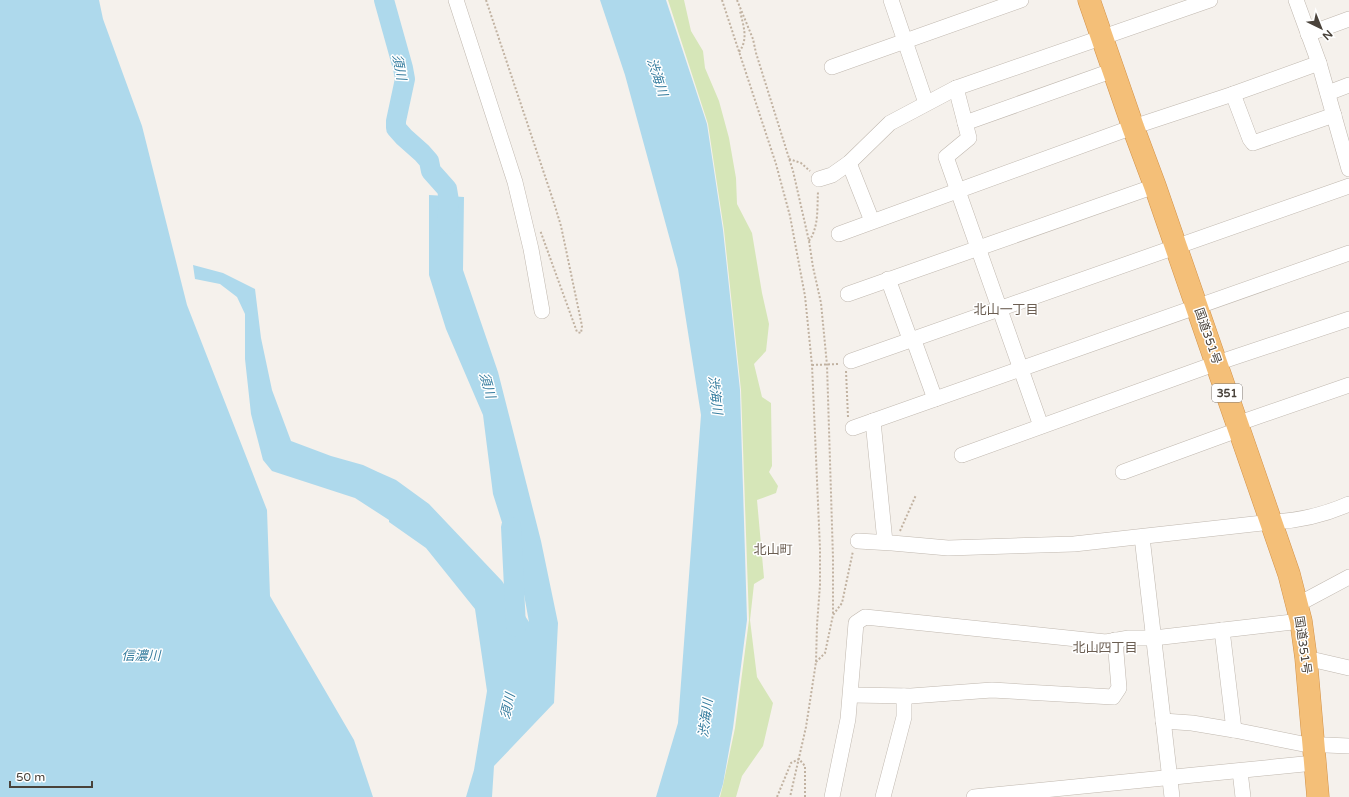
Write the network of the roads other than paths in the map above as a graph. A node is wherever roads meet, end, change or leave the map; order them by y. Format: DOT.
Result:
graph roads {
  1 [pos="456,0"];
  2 [pos="891,0"];
  3 [pos="1021,0"];
  4 [pos="1089,0"];
  5 [pos="1210,0"];
  6 [pos="1296,0"];
  7 [pos="1349,19"];
  8 [pos="1308,34"];
  9 [pos="1103,38"];
  10 [pos="906,42"];
  11 [pos="1318,63"];
  12 [pos="832,67"];
  13 [pos="1114,70"];
  14 [pos="1349,85"];
  15 [pos="956,88"];
  16 [pos="1328,93"];
  17 [pos="1233,94"];
  18 [pos="926,103"];
  19 [pos="1334,115"];
  20 [pos="965,122"];
  21 [pos="1133,127"];
  22 [pos="849,163"];
  23 [pos="1349,169"];
  24 [pos="819,179"];
  25 [pos="1155,186"];
  26 [pos="1349,186"];
  27 [pos="956,190"];
  28 [pos="872,221"];
  29 [pos="839,234"];
  30 [pos="1176,246"];
  31 [pos="977,248"];
  32 [pos="1349,253"];
  33 [pos="888,279"];
  34 [pos="848,294"];
  35 [pos="1197,306"];
  36 [pos="1000,309"];
  37 [pos="542,311"];
  38 [pos="1349,319"];
  39 [pos="912,339"];
  40 [pos="848,362"];
  41 [pos="1217,363"];
  42 [pos="1020,368"];
  43 [pos="1349,385"];
  44 [pos="935,399"];
  45 [pos="873,421"];
  46 [pos="1238,425"];
  47 [pos="1041,426"];
  48 [pos="853,428"];
  49 [pos="962,455"];
  50 [pos="1123,472"];
  51 [pos="1349,504"];
  52 [pos="1272,522"];
  53 [pos="1142,537"];
  54 [pos="858,541"];
  55 [pos="890,542"];
  56 [pos="1349,577"];
  57 [pos="1299,612"];
  58 [pos="1222,630"];
  59 [pos="1154,638"];
  60 [pos="1115,640"];
  61 [pos="1306,658"];
  62 [pos="1349,668"];
  63 [pos="851,695"];
  64 [pos="904,696"];
  65 [pos="1163,721"];
  66 [pos="1234,730"];
  67 [pos="1349,746"];
  68 [pos="1314,754"];
  69 [pos="1240,771"];
  70 [pos="1170,778"];
  71 [pos="1096,791"];
  72 [pos="1020,795"];
  73 [pos="832,797"];
  74 [pos="883,797"];
  75 [pos="974,797"];
  76 [pos="1172,797"];
  77 [pos="1243,797"];
  78 [pos="1318,797"];
  1 -- 37 [label="street"];
  2 -- 10 [label="street"];
  3 -- 10 [label="street"];
  4 -- 9 [label="highway, 国道351号 / 351"];
  5 -- 9 [label="street"];
  6 -- 8 [label="street"];
  7 -- 8 [label="street"];
  8 -- 11 [label="street"];
  9 -- 13 [label="highway, 国道351号 / 351"];
  9 -- 15 [label="street"];
  10 -- 12 [label="street"];
  10 -- 18 [label="street"];
  11 -- 16 [label="street"];
  11 -- 17 [label="street"];
  13 -- 20 [label="street"];
  13 -- 21 [label="highway, 国道351号 / 351"];
  14 -- 16 [label="street"];
  15 -- 18 [label="street"];
  15 -- 20 [label="street"];
  16 -- 19 [label="street"];
  17 -- 19 [label="street"];
  17 -- 21 [label="street"];
  18 -- 22 [label="street"];
  19 -- 23 [label="street"];
  20 -- 27 [label="street"];
  21 -- 25 [label="highway, 国道351号 / 351"];
  21 -- 27 [label="street"];
  22 -- 24 [label="street"];
  22 -- 28 [label="street"];
  25 -- 30 [label="highway, 国道351号 / 351"];
  25 -- 31 [label="street"];
  26 -- 30 [label="street"];
  27 -- 28 [label="street"];
  27 -- 31 [label="street"];
  28 -- 29 [label="street"];
  30 -- 35 [label="highway, 国道351号 / 351"];
  30 -- 36 [label="street"];
  31 -- 33 [label="street"];
  31 -- 36 [label="street"];
  32 -- 35 [label="street"];
  33 -- 34 [label="street"];
  33 -- 39 [label="street"];
  35 -- 41 [label="highway, 国道351号 / 351"];
  35 -- 42 [label="street"];
  36 -- 39 [label="street"];
  36 -- 42 [label="street"];
  38 -- 41 [label="street"];
  39 -- 40 [label="street"];
  39 -- 44 [label="street"];
  41 -- 46 [label="highway, 国道351号 / 351"];
  41 -- 47 [label="street"];
  42 -- 44 [label="street"];
  42 -- 47 [label="street"];
  43 -- 46 [label="street"];
  44 -- 45 [label="street"];
  45 -- 48 [label="street"];
  45 -- 55 [label="street"];
  46 -- 50 [label="street"];
  46 -- 52 [label="highway, 国道351号 / 351"];
  47 -- 49 [label="street"];
  51 -- 52 [label="street"];
  52 -- 53 [label="street"];
  52 -- 57 [label="highway, 国道351号 / 351"];
  53 -- 55 [label="street"];
  53 -- 59 [label="street"];
  54 -- 55 [label="street"];
  56 -- 57 [label="street"];
  57 -- 58 [label="street"];
  57 -- 61 [label="highway, 国道351号 / 351"];
  58 -- 59 [label="street"];
  58 -- 66 [label="street"];
  59 -- 60 [label="street"];
  59 -- 65 [label="street"];
  60 -- 63 [label="street"];
  60 -- 64 [label="street"];
  61 -- 62 [label="street"];
  61 -- 68 [label="highway, 国道351号 / 351"];
  63 -- 64 [label="street"];
  63 -- 73 [label="street"];
  64 -- 74 [label="street"];
  65 -- 66 [label="street"];
  65 -- 70 [label="street"];
  66 -- 68 [label="street"];
  67 -- 68 [label="street"];
  68 -- 69 [label="street"];
  68 -- 78 [label="highway, 国道351号 / 351"];
  69 -- 70 [label="street"];
  69 -- 77 [label="street"];
  70 -- 71 [label="street"];
  70 -- 76 [label="street"];
  71 -- 72 [label="street"];
  72 -- 75 [label="street"];
}
